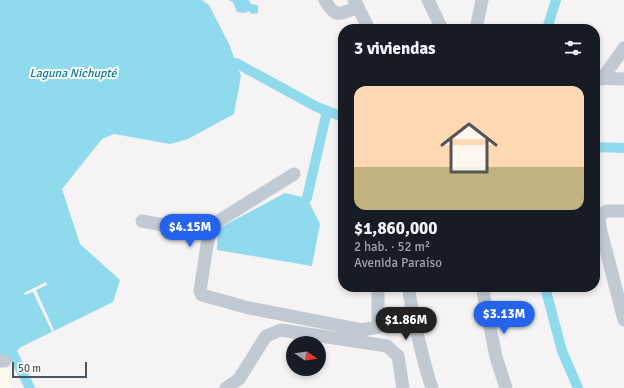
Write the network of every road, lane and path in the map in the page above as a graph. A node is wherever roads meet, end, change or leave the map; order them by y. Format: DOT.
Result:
graph roads {
  1 [pos="325,0"];
  2 [pos="428,0"];
  3 [pos="482,0"];
  4 [pos="356,4"];
  5 [pos="366,24"];
  6 [pos="440,24"];
  7 [pos="477,24"];
  8 [pos="624,48"];
  9 [pos="600,77"];
  10 [pos="600,79"];
  11 [pos="624,79"];
  12 [pos="294,174"];
  13 [pos="624,211"];
  14 [pos="142,221"];
  15 [pos="212,225"];
  16 [pos="190,230"];
  17 [pos="207,245"];
  18 [pos="378,292"];
  19 [pos="409,292"];
  20 [pos="483,292"];
  21 [pos="413,316"];
  22 [pos="624,320"];
  23 [pos="378,327"];
  24 [pos="226,388"];
  25 [pos="403,388"];
  26 [pos="432,388"];
  27 [pos="506,388"];
  1 -- 4 [label="street"];
  2 -- 6 [label="street"];
  3 -- 7 [label="street"];
  4 -- 5 [label="street"];
  8 -- 9 [label="street"];
  10 -- 11 [label="street"];
  12 -- 15 [label="street"];
  13 -- 22 [label="street"];
  14 -- 16 [label="street"];
  15 -- 16 [label="street"];
  15 -- 17 [label="street"];
  16 -- 17 [label="street"];
  17 -- 23 [label="street"];
  18 -- 23 [label="street"];
  19 -- 21 [label="street"];
  20 -- 27 [label="street"];
  21 -- 23 [label="street"];
  21 -- 26 [label="street"];
  24 -- 25 [label="street"];
}
